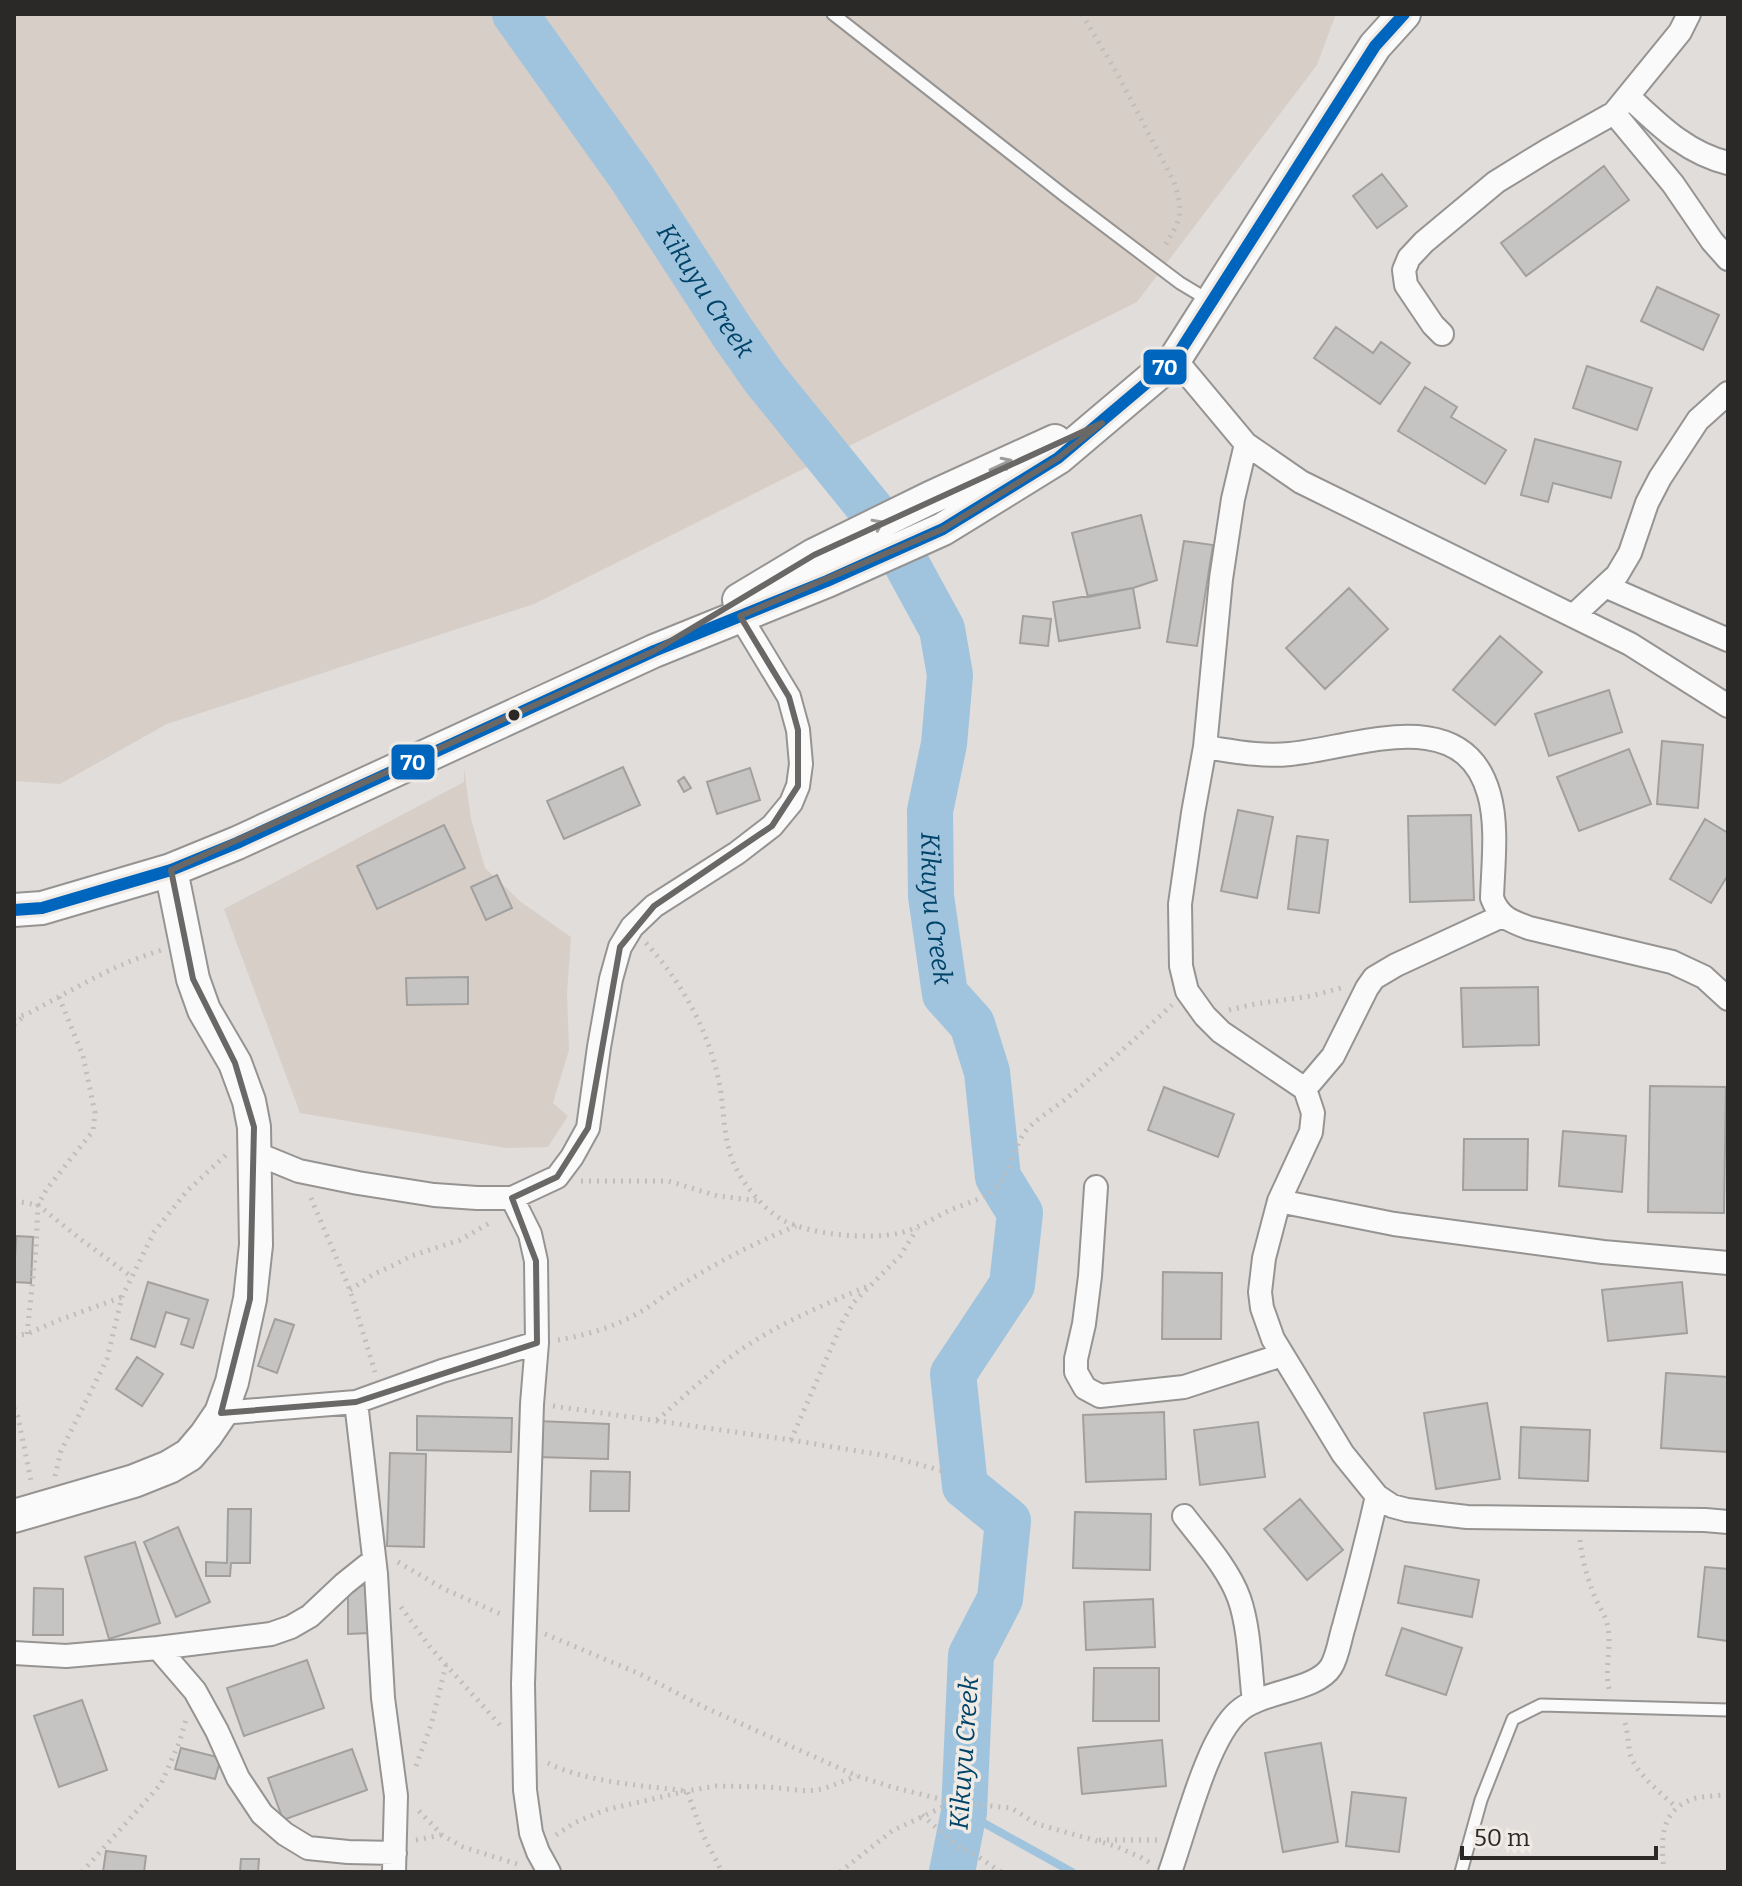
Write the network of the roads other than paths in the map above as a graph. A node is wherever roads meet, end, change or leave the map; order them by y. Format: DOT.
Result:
graph roads {
  1 [pos="833,14"];
  2 [pos="1404,14"];
  3 [pos="1689,14"];
  4 [pos="1621,104"];
  5 [pos="1728,163"];
  6 [pos="1728,259"];
  7 [pos="1210,302"];
  8 [pos="1442,334"];
  9 [pos="1175,359"];
  10 [pos="1728,393"];
  11 [pos="1102,423"];
  12 [pos="1246,444"];
  13 [pos="820,568"];
  14 [pos="1605,586"];
  15 [pos="740,616"];
  16 [pos="1573,616"];
  17 [pos="1728,640"];
  18 [pos="654,651"];
  19 [pos="1728,706"];
  20 [pos="1205,747"];
  21 [pos="171,870"];
  22 [pos="14,910"];
  23 [pos="1502,916"];
  24 [pos="1728,999"];
  25 [pos="1305,1089"];
  26 [pos="255,1140"];
  27 [pos="1096,1187"];
  28 [pos="514,1201"];
  29 [pos="1279,1201"];
  30 [pos="1728,1263"];
  31 [pos="537,1343"];
  32 [pos="1282,1355"];
  33 [pos="356,1402"];
  34 [pos="221,1413"];
  35 [pos="1377,1496"];
  36 [pos="33,1511"];
  37 [pos="1184,1516"];
  38 [pos="1726,1518"];
  39 [pos="374,1561"];
  40 [pos="158,1648"];
  41 [pos="14,1653"];
  42 [pos="1254,1702"];
  43 [pos="1728,1710"];
  44 [pos="394,1862"];
  45 [pos="544,1864"];
  46 [pos="1162,1868"];
  47 [pos="1461,1872"];
  1 -- 7 [label="lane"];
  2 -- 7 [label="street"];
  3 -- 4 [label="street"];
  4 -- 5 [label="street"];
  4 -- 6 [label="street"];
  4 -- 8 [label="street"];
  7 -- 9 [label="street"];
  9 -- 11 [label="street"];
  9 -- 12 [label="street"];
  10 -- 14 [label="street"];
  13 -- 11 [label="street, one-way"];
  11 -- 13 [label="street"];
  12 -- 16 [label="street"];
  12 -- 20 [label="street"];
  13 -- 15 [label="street"];
  13 -- 18 [label="street"];
  14 -- 16 [label="street"];
  14 -- 17 [label="street"];
  15 -- 18 [label="street"];
  15 -- 28 [label="street"];
  16 -- 19 [label="street"];
  18 -- 21 [label="street"];
  20 -- 23 [label="street"];
  20 -- 25 [label="street"];
  21 -- 22 [label="street"];
  21 -- 26 [label="street"];
  23 -- 24 [label="street"];
  23 -- 25 [label="street"];
  25 -- 29 [label="street"];
  26 -- 28 [label="street"];
  26 -- 34 [label="street"];
  27 -- 32 [label="street"];
  28 -- 31 [label="street"];
  29 -- 30 [label="street"];
  29 -- 32 [label="street"];
  31 -- 33 [label="street"];
  31 -- 45 [label="street"];
  32 -- 35 [label="street"];
  33 -- 34 [label="street"];
  33 -- 39 [label="street"];
  34 -- 36 [label="street"];
  35 -- 38 [label="street"];
  35 -- 42 [label="street"];
  37 -- 42 [label="street"];
  39 -- 40 [label="street"];
  39 -- 44 [label="street"];
  40 -- 41 [label="street"];
  40 -- 44 [label="street"];
  42 -- 46 [label="street"];
  43 -- 47 [label="lane"];
}
